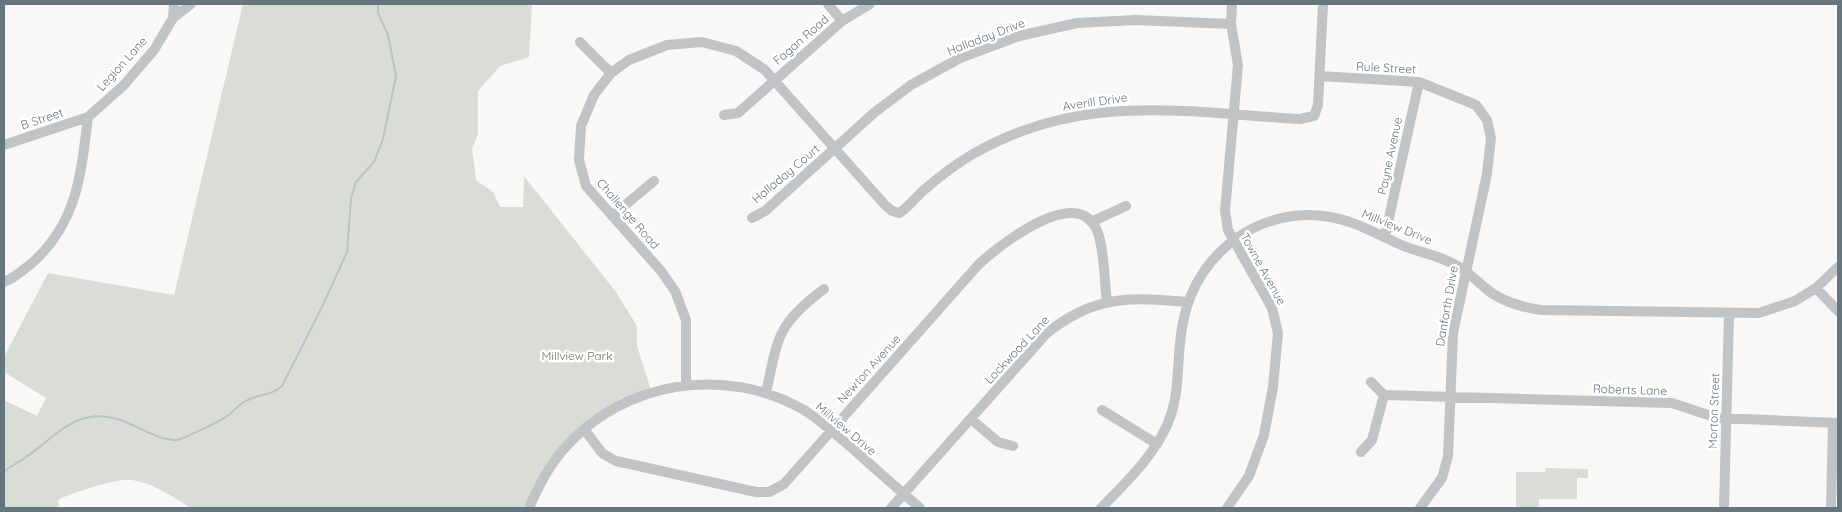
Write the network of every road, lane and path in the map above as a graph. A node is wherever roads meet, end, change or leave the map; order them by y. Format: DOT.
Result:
graph roads {
  1 [pos="174,4"];
  2 [pos="191,4"];
  3 [pos="828,4"];
  4 [pos="870,4"];
  5 [pos="1232,4"];
  6 [pos="1323,4"];
  7 [pos="173,18"];
  8 [pos="842,21"];
  9 [pos="1231,24"];
  10 [pos="580,42"];
  11 [pos="611,74"];
  12 [pos="1320,76"];
  13 [pos="775,80"];
  14 [pos="1419,82"];
  15 [pos="1476,105"];
  16 [pos="724,115"];
  17 [pos="1234,115"];
  18 [pos="88,117"];
  19 [pos="4,144"];
  20 [pos="836,148"];
  21 [pos="654,181"];
  22 [pos="1126,206"];
  23 [pos="906,209"];
  24 [pos="612,216"];
  25 [pos="752,218"];
  26 [pos="1091,222"];
  27 [pos="1385,236"];
  28 [pos="1233,240"];
  29 [pos="1838,267"];
  30 [pos="1466,271"];
  31 [pos="4,282"];
  32 [pos="1816,288"];
  33 [pos="824,289"];
  34 [pos="1107,302"];
  35 [pos="1188,302"];
  36 [pos="1838,311"];
  37 [pos="1729,314"];
  38 [pos="1371,382"];
  39 [pos="686,385"];
  40 [pos="766,393"];
  41 [pos="1384,395"];
  42 [pos="1449,397"];
  43 [pos="1102,410"];
  44 [pos="971,419"];
  45 [pos="1727,419"];
  46 [pos="1836,423"];
  47 [pos="584,429"];
  48 [pos="832,431"];
  49 [pos="1157,444"];
  50 [pos="1013,446"];
  51 [pos="1361,452"];
  52 [pos="904,494"];
  53 [pos="529,508"];
  54 [pos="891,508"];
  55 [pos="920,508"];
  56 [pos="1101,508"];
  57 [pos="1227,508"];
  58 [pos="1420,508"];
  59 [pos="1724,508"];
  60 [pos="1831,508"];
  1 -- 7 [label="street"];
  2 -- 7 [label="street, Legion Lane"];
  3 -- 8 [label="street"];
  4 -- 8 [label="street, Fagan Road"];
  5 -- 9 [label="street, Towne Avenue"];
  6 -- 12 [label="street"];
  7 -- 18 [label="street, Legion Lane"];
  8 -- 13 [label="street, Fagan Road"];
  9 -- 17 [label="street, Towne Avenue"];
  9 -- 20 [label="street, Halladay Drive"];
  10 -- 11 [label="street"];
  11 -- 13 [label="street, Challenge Road"];
  11 -- 24 [label="street, Challenge Road"];
  12 -- 14 [label="street, Rule Street"];
  12 -- 17 [label="street, Averill Drive"];
  13 -- 16 [label="street, Fagan Road"];
  13 -- 20 [label="street, Challenge Road"];
  14 -- 15 [label="street, Rule Street"];
  14 -- 27 [label="street, Payne Avenue"];
  15 -- 30 [label="street, Danforth Drive"];
  17 -- 23 [label="street, Averill Drive"];
  17 -- 28 [label="street, Towne Avenue"];
  18 -- 19 [label="street, B Street"];
  18 -- 31 [label="street"];
  20 -- 23 [label="street, Challenge Road"];
  20 -- 25 [label="street, Halladay Court"];
  21 -- 24 [label="street"];
  22 -- 26 [label="street"];
  24 -- 39 [label="street, Challenge Road"];
  26 -- 34 [label="street"];
  26 -- 48 [label="street, Newton Avenue"];
  27 -- 28 [label="street, Millview Drive"];
  27 -- 30 [label="street, Millview Drive"];
  28 -- 35 [label="street, Millview Drive"];
  28 -- 57 [label="street, Towne Avenue"];
  29 -- 32 [label="street, Millview Drive"];
  30 -- 37 [label="street, Millview Drive"];
  30 -- 42 [label="street, Danforth Drive"];
  32 -- 36 [label="street"];
  32 -- 37 [label="street, Millview Drive"];
  33 -- 40 [label="street"];
  34 -- 35 [label="street, Lockwood Lane"];
  34 -- 44 [label="street, Lockwood Lane"];
  35 -- 49 [label="street, Millview Drive"];
  37 -- 45 [label="street, Morton Street"];
  38 -- 41 [label="street"];
  39 -- 40 [label="street, Millview Drive"];
  39 -- 47 [label="street, Millview Drive"];
  40 -- 48 [label="street, Millview Drive"];
  41 -- 42 [label="street, Roberts Lane"];
  41 -- 51 [label="street"];
  42 -- 45 [label="street, Roberts Lane"];
  42 -- 58 [label="street, Danforth Drive"];
  43 -- 49 [label="street"];
  44 -- 50 [label="street"];
  44 -- 52 [label="street, Lockwood Lane"];
  45 -- 46 [label="street, Roberts Lane"];
  45 -- 59 [label="street, Morton Street"];
  46 -- 60 [label="street"];
  47 -- 48 [label="street, Newton Avenue"];
  47 -- 53 [label="street, Millview Drive"];
  48 -- 52 [label="street, Millview Drive"];
  49 -- 56 [label="street, Millview Drive"];
  52 -- 54 [label="street, Lockwood Lane"];
  52 -- 55 [label="street, Millview Drive"];
}
